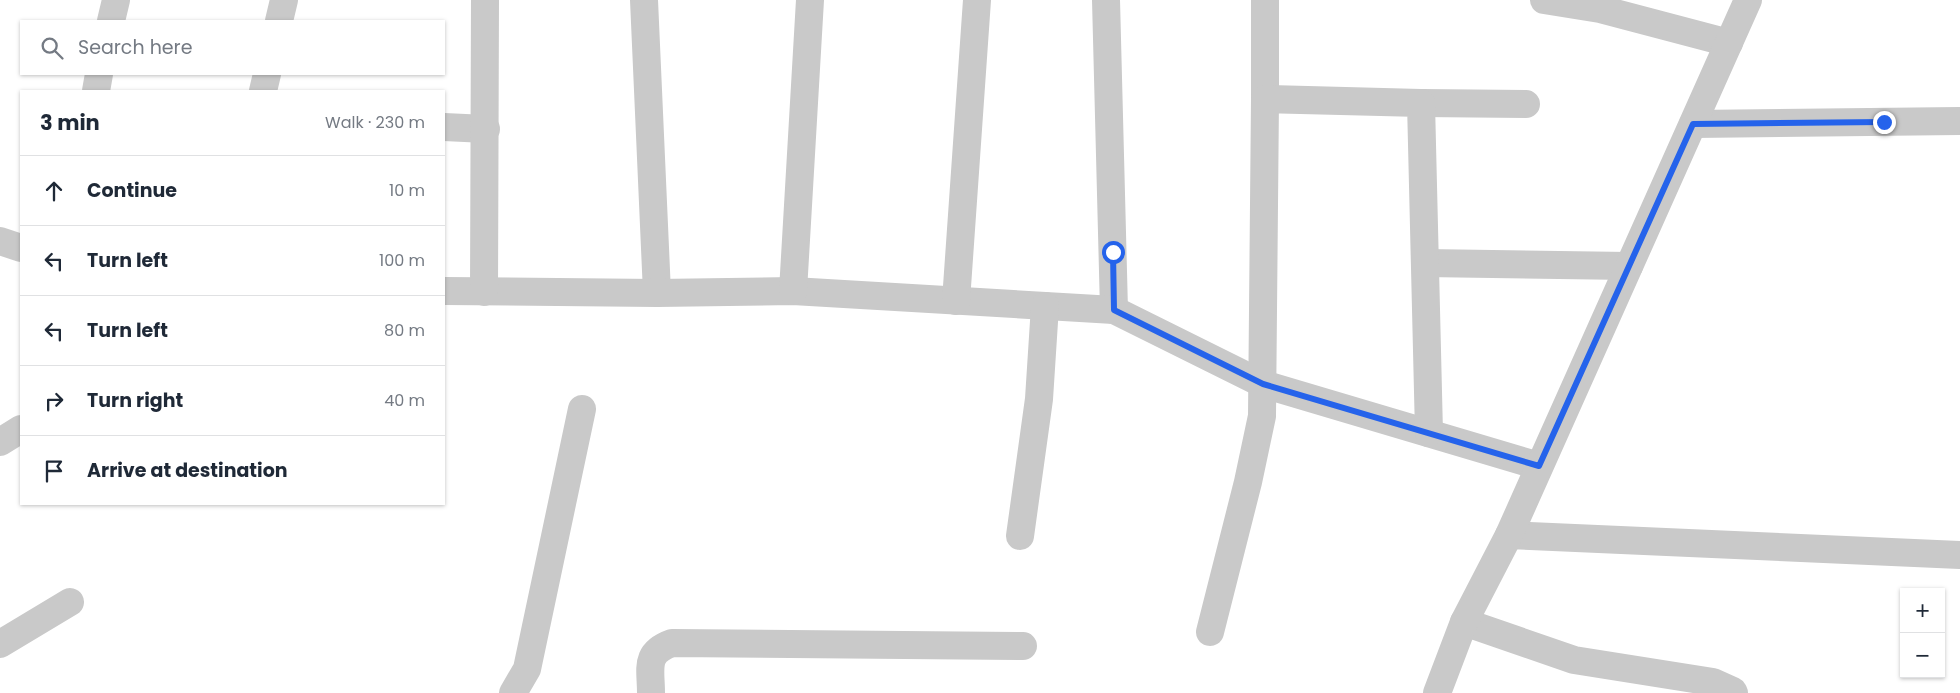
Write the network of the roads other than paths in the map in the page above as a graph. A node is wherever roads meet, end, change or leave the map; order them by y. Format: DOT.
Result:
graph roads {
  1 [pos="116,0"];
  2 [pos="284,0"];
  3 [pos="485,0"];
  4 [pos="644,0"];
  5 [pos="810,0"];
  6 [pos="978,0"];
  7 [pos="1106,0"];
  8 [pos="1265,0"];
  9 [pos="1544,0"];
  10 [pos="1748,0"];
  11 [pos="112,20"];
  12 [pos="279,20"];
  13 [pos="1729,43"];
  14 [pos="100,75"];
  15 [pos="267,75"];
  16 [pos="96,90"];
  17 [pos="263,90"];
  18 [pos="1265,99"];
  19 [pos="1422,103"];
  20 [pos="1526,104"];
  21 [pos="1960,122"];
  22 [pos="1693,124"];
  23 [pos="445,127"];
  24 [pos="486,129"];
  25 [pos="0,242"];
  26 [pos="20,248"];
  27 [pos="1425,263"];
  28 [pos="1629,266"];
  29 [pos="445,291"];
  30 [pos="793,291"];
  31 [pos="484,292"];
  32 [pos="657,293"];
  33 [pos="956,301"];
  34 [pos="1045,306"];
  35 [pos="1114,310"];
  36 [pos="1263,384"];
  37 [pos="582,409"];
  38 [pos="20,430"];
  39 [pos="1428,433"];
  40 [pos="0,442"];
  41 [pos="1539,466"];
  42 [pos="1509,535"];
  43 [pos="1020,536"];
  44 [pos="1960,555"];
  45 [pos="70,602"];
  46 [pos="1464,622"];
  47 [pos="1210,632"];
  48 [pos="0,644"];
  49 [pos="1023,646"];
  50 [pos="525,681"];
  51 [pos="513,693"];
  52 [pos="651,693"];
  53 [pos="1437,693"];
  54 [pos="1734,693"];
  1 -- 11 [label="street"];
  2 -- 12 [label="street"];
  3 -- 24 [label="street"];
  4 -- 32 [label="street"];
  5 -- 30 [label="street"];
  6 -- 33 [label="street"];
  7 -- 35 [label="street"];
  8 -- 18 [label="street"];
  9 -- 13 [label="street"];
  10 -- 13 [label="street"];
  13 -- 22 [label="street"];
  14 -- 16 [label="street"];
  15 -- 17 [label="street"];
  18 -- 19 [label="street"];
  18 -- 36 [label="street"];
  19 -- 20 [label="street"];
  19 -- 27 [label="street"];
  21 -- 22 [label="street"];
  22 -- 28 [label="street"];
  23 -- 24 [label="street"];
  24 -- 31 [label="street"];
  25 -- 26 [label="street"];
  27 -- 28 [label="street"];
  27 -- 39 [label="street"];
  28 -- 41 [label="street"];
  29 -- 31 [label="street"];
  30 -- 32 [label="street"];
  30 -- 33 [label="street"];
  31 -- 32 [label="street"];
  33 -- 34 [label="street"];
  34 -- 35 [label="street"];
  34 -- 43 [label="street"];
  35 -- 36 [label="street"];
  36 -- 39 [label="street"];
  36 -- 47 [label="street"];
  37 -- 50 [label="street"];
  38 -- 40 [label="street"];
  39 -- 41 [label="street"];
  41 -- 42 [label="street"];
  42 -- 44 [label="street"];
  42 -- 46 [label="street"];
  45 -- 48 [label="street"];
  46 -- 53 [label="street"];
  46 -- 54 [label="street"];
  49 -- 52 [label="street"];
  50 -- 51 [label="street"];
}
